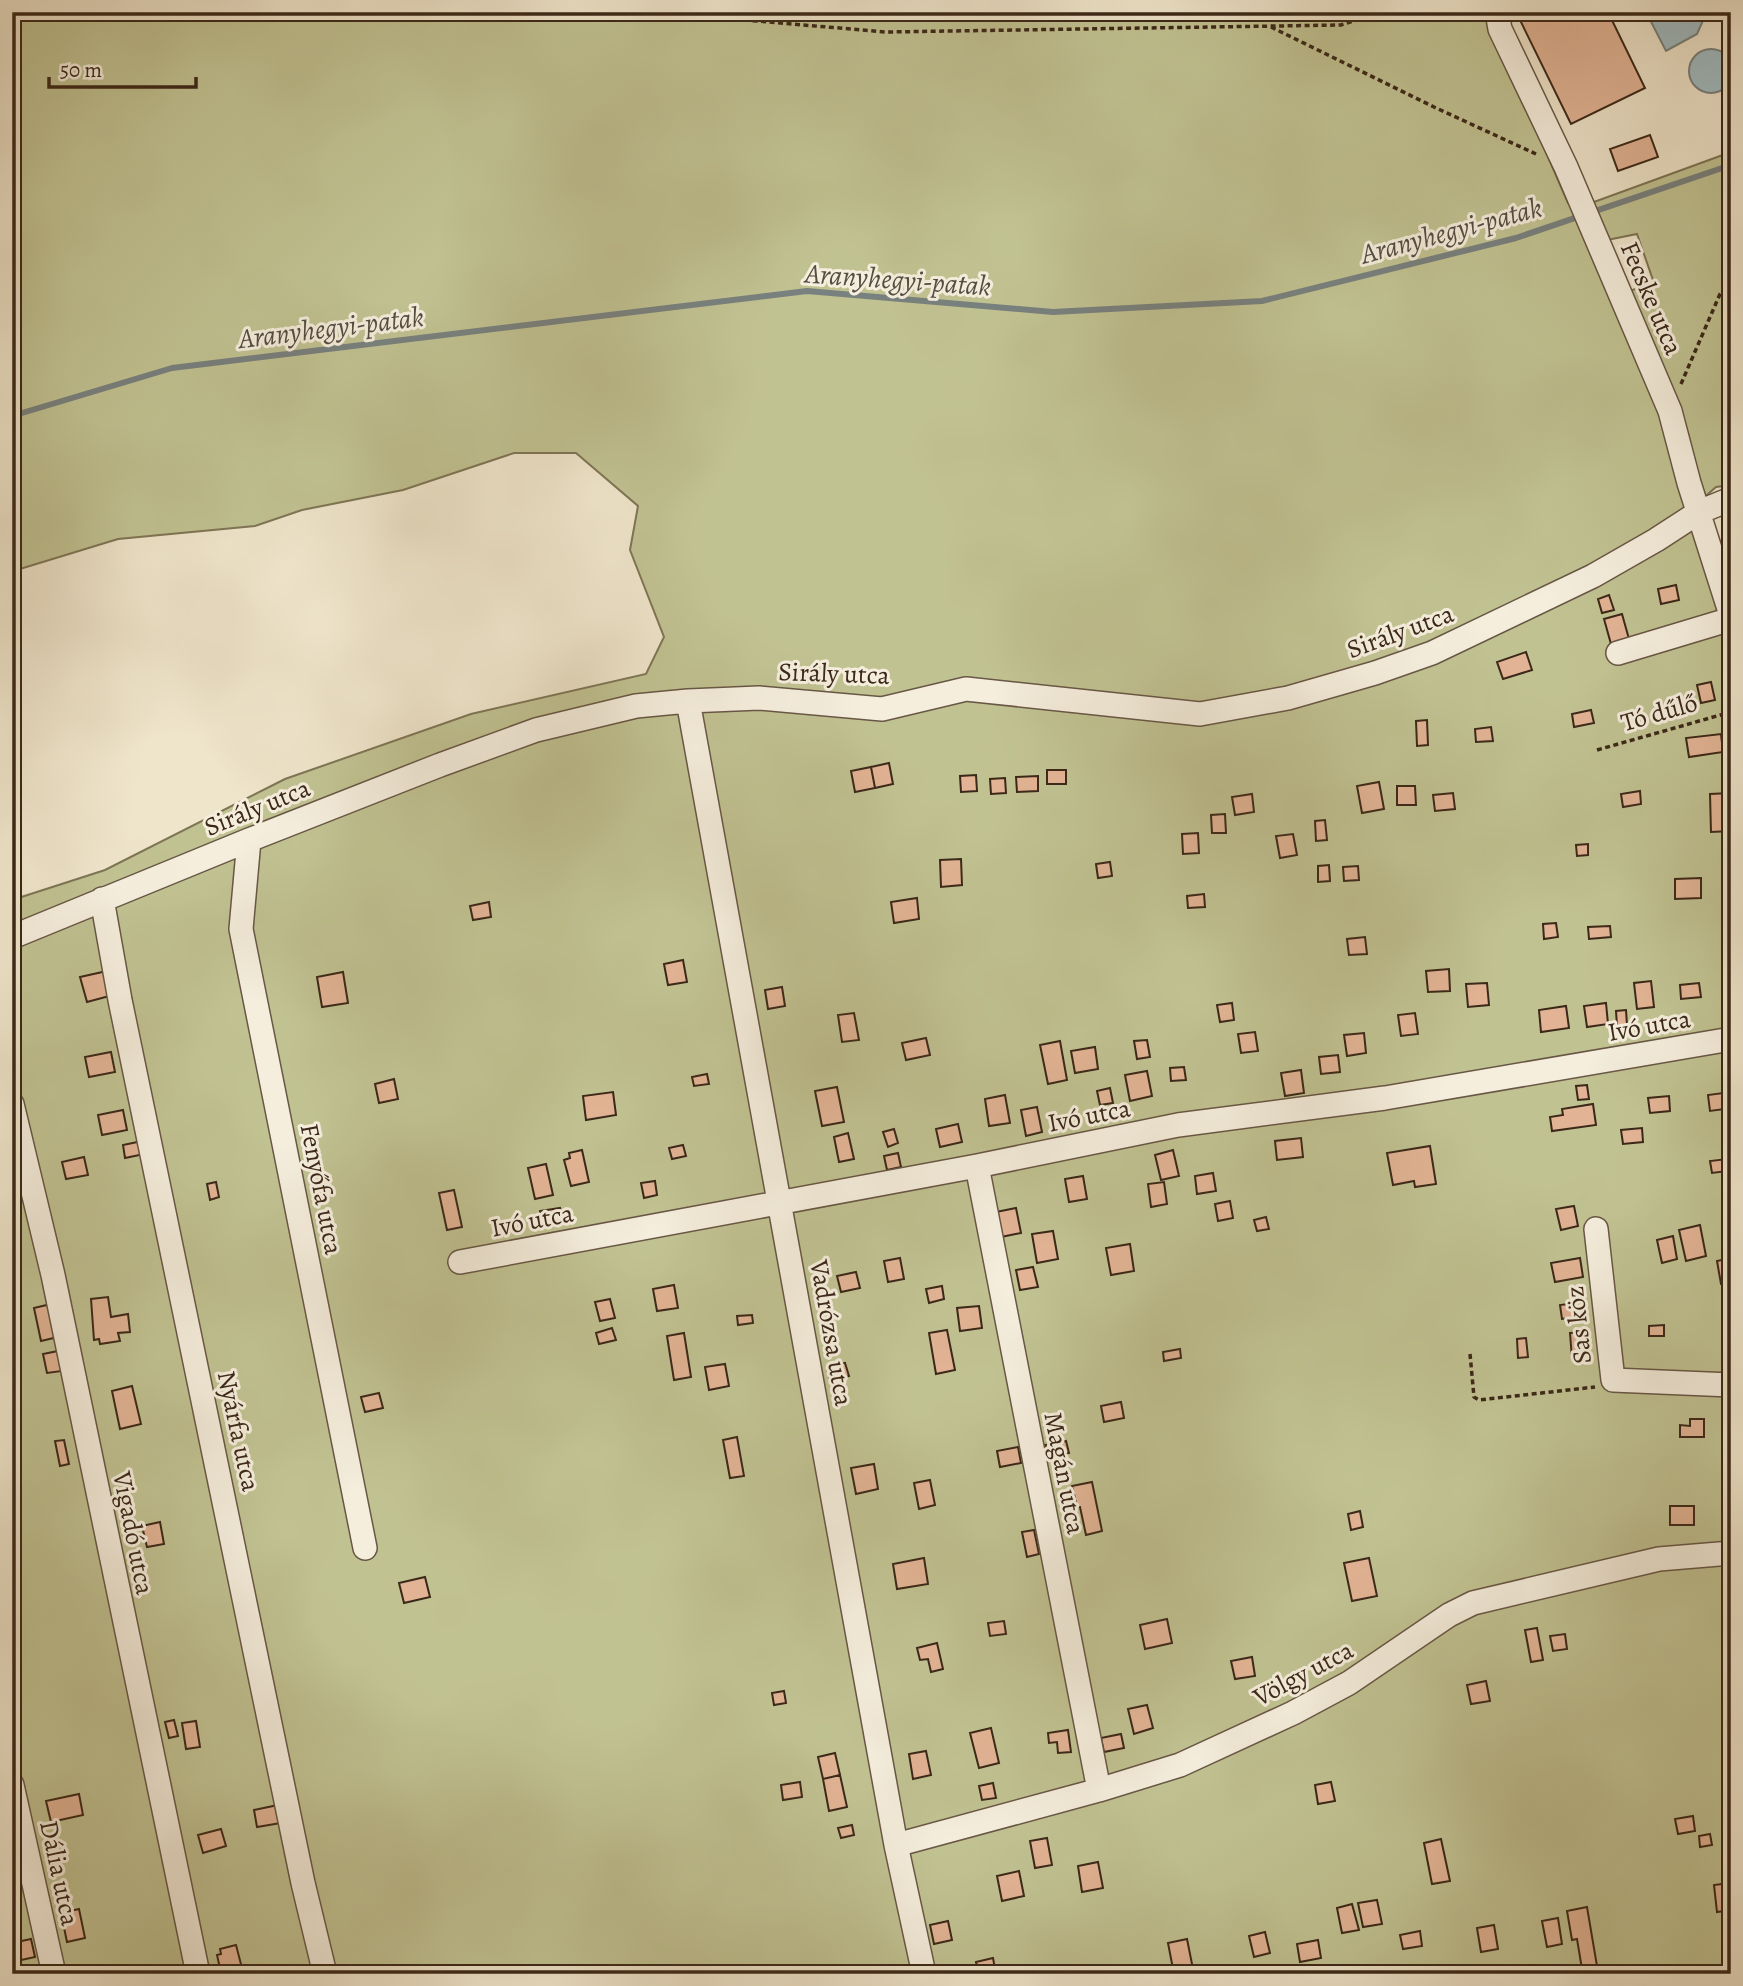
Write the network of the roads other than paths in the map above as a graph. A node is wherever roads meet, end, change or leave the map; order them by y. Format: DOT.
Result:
graph roads {
  1 [pos="1497,12"];
  2 [pos="1731,499"];
  3 [pos="1699,512"];
  4 [pos="1731,617"];
  5 [pos="1618,653"];
  6 [pos="688,701"];
  7 [pos="249,840"];
  8 [pos="102,899"];
  9 [pos="12,937"];
  10 [pos="1731,1039"];
  11 [pos="12,1104"];
  12 [pos="976,1166"];
  13 [pos="780,1202"];
  14 [pos="1596,1229"];
  15 [pos="460,1262"];
  16 [pos="1731,1385"];
  17 [pos="365,1548"];
  18 [pos="1731,1553"];
  19 [pos="12,1785"];
  20 [pos="1099,1790"];
  21 [pos="896,1845"];
  22 [pos="54,1974"];
  23 [pos="198,1974"];
  24 [pos="325,1974"];
  25 [pos="924,1974"];
  1 -- 3 [label="street, Fecske utca"];
  2 -- 3 [label="street, Sirály utca"];
  3 -- 4 [label="street, Fecske utca"];
  3 -- 6 [label="street, Sirály utca"];
  4 -- 5 [label="street"];
  6 -- 7 [label="street, Sirály utca"];
  6 -- 13 [label="street, Vadrózsa utca"];
  7 -- 8 [label="street, Sirály utca"];
  7 -- 17 [label="street, Fenyőfa utca"];
  8 -- 9 [label="street, Sirály utca"];
  8 -- 24 [label="street, Nyárfa utca"];
  10 -- 12 [label="street, Ivó utca"];
  11 -- 23 [label="street, Vigadó utca"];
  12 -- 13 [label="street, Ivó utca"];
  12 -- 20 [label="street, Magán utca"];
  13 -- 15 [label="street, Ivó utca"];
  13 -- 21 [label="street, Vadrózsa utca"];
  14 -- 16 [label="street, Sas köz"];
  18 -- 20 [label="street, Völgy utca"];
  19 -- 22 [label="street, Dália utca"];
  20 -- 21 [label="street, Völgy utca"];
  21 -- 25 [label="street, Vadrózsa utca"];
}
